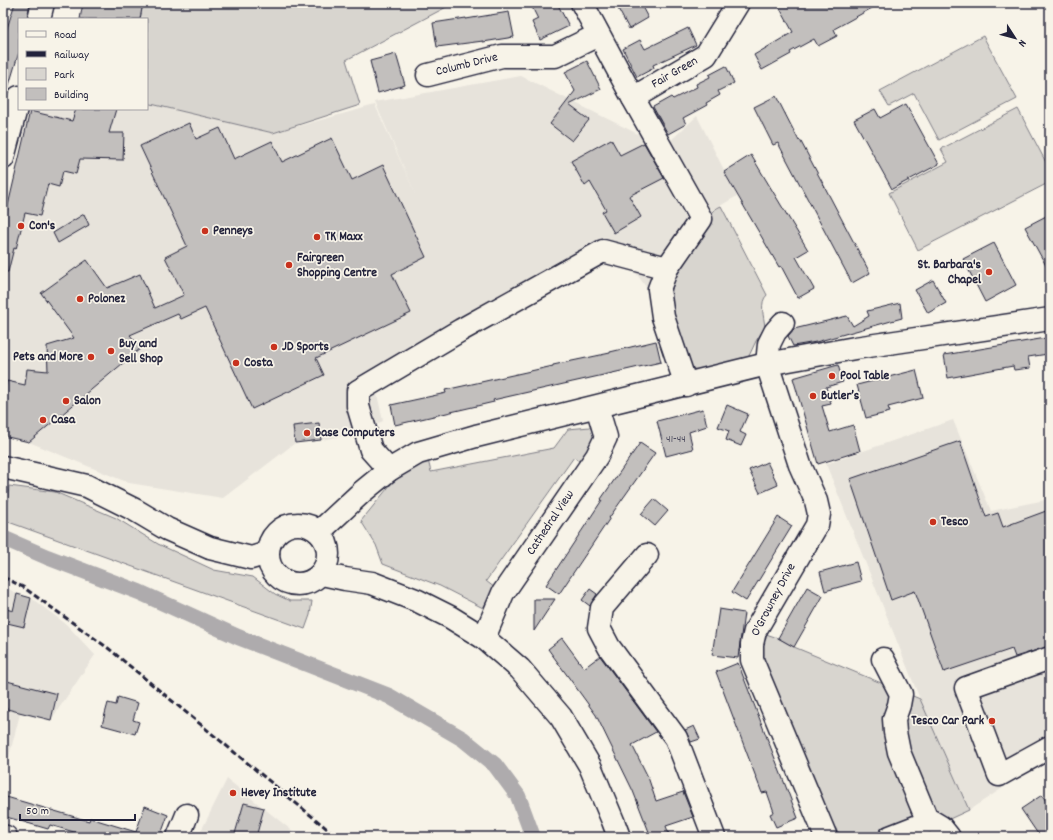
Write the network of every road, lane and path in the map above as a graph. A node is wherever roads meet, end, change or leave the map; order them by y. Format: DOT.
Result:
graph roads {
  1 [pos="43,3"];
  2 [pos="582,3"];
  3 [pos="738,3"];
  4 [pos="39,18"];
  5 [pos="598,35"];
  6 [pos="428,75"];
  7 [pos="633,98"];
  8 [pos="18,99"];
  9 [pos="4,146"];
  10 [pos="667,268"];
  11 [pos="1050,319"];
  12 [pos="783,323"];
  13 [pos="767,364"];
  14 [pos="686,385"];
  15 [pos="597,407"];
  16 [pos="3,467"];
  17 [pos="389,470"];
  18 [pos="319,532"];
  19 [pos="268,553"];
  20 [pos="647,555"];
  21 [pos="322,574"];
  22 [pos="484,638"];
  23 [pos="1050,658"];
  24 [pos="883,660"];
  25 [pos="1050,747"];
  26 [pos="187,815"];
  27 [pos="928,822"];
  28 [pos="3,836"];
  29 [pos="6,837"];
  30 [pos="178,837"];
  31 [pos="619,837"];
  32 [pos="714,837"];
  33 [pos="826,837"];
  34 [pos="890,837"];
  35 [pos="949,837"];
  1 -- 4 [label="street"];
  2 -- 5 [label="street"];
  3 -- 7 [label="street, Fair Green"];
  5 -- 6 [label="street, Columb Drive"];
  5 -- 7 [label="street"];
  7 -- 10 [label="street"];
  8 -- 9 [label="street"];
  10 -- 14 [label="street"];
  10 -- 17 [label="street"];
  11 -- 13 [label="street"];
  12 -- 13 [label="street"];
  13 -- 14 [label="street"];
  13 -- 33 [label="street, O'Growney Drive"];
  14 -- 15 [label="street"];
  15 -- 17 [label="street"];
  15 -- 22 [label="street, Cathedral View"];
  16 -- 19 [label="street"];
  17 -- 18 [label="street"];
  18 -- 19 [label="street"];
  18 -- 21 [label="street"];
  19 -- 21 [label="street"];
  20 -- 32 [label="street"];
  21 -- 22 [label="street"];
  22 -- 31 [label="street"];
  23 -- 25 [label="street"];
  24 -- 27 [label="street"];
  26 -- 30 [label="street"];
  27 -- 34 [label="street"];
  27 -- 35 [label="street"];
  28 -- 29 [label="street"];
}
